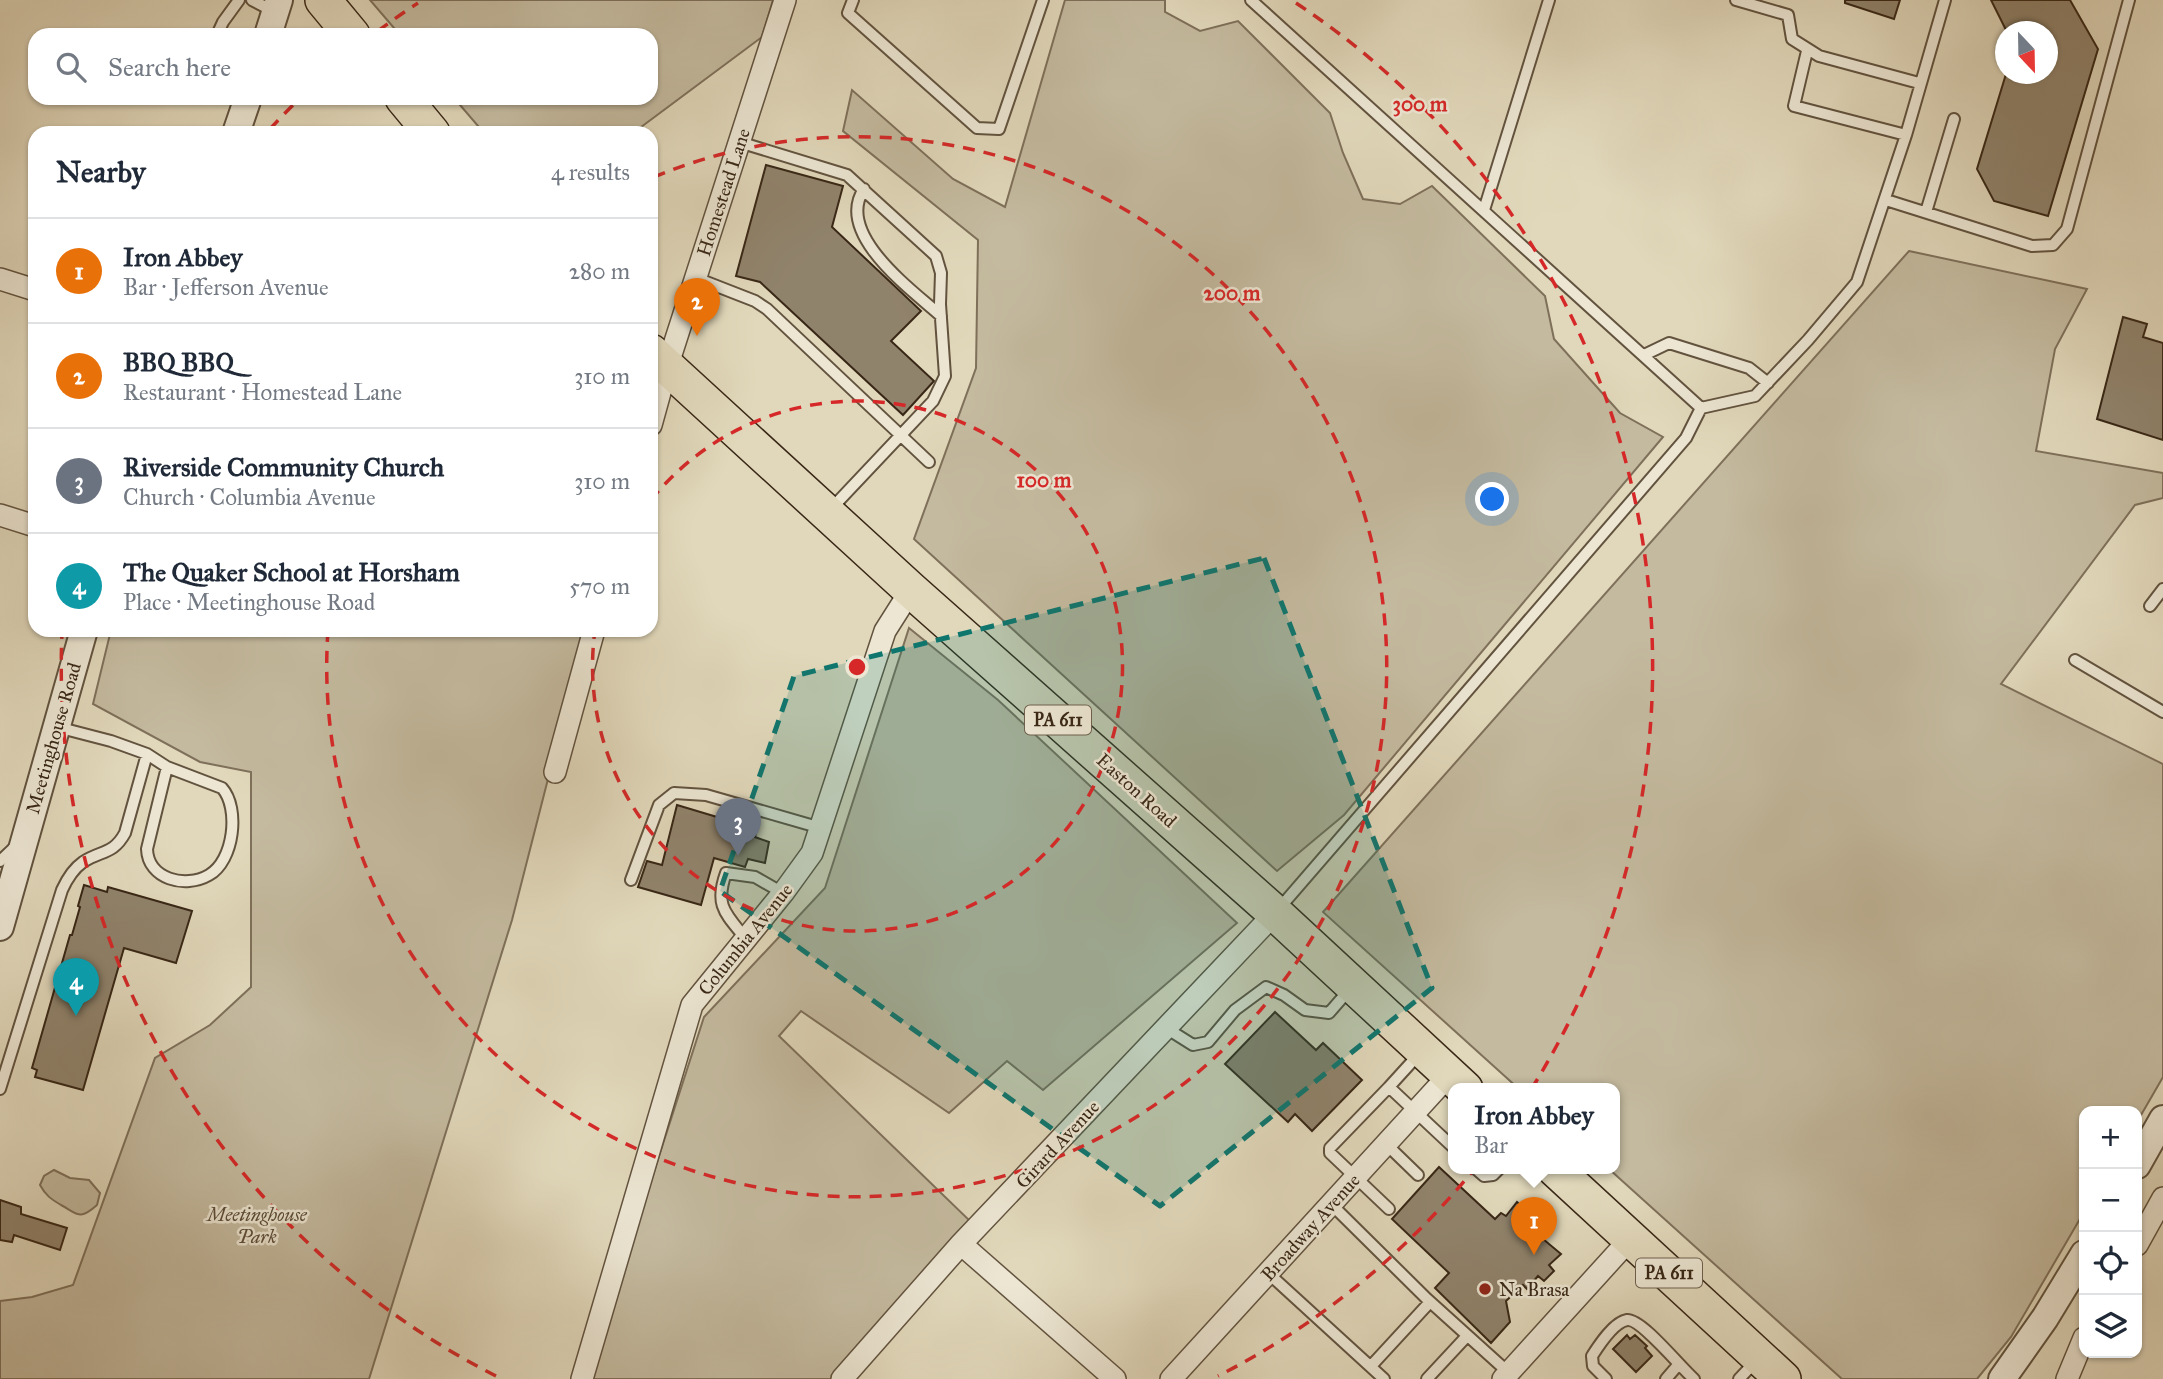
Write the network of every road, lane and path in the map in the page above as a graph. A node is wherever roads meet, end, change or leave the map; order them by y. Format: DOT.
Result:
graph roads {
  1 [pos="239,0"];
  2 [pos="323,0"];
  3 [pos="785,0"];
  4 [pos="853,0"];
  5 [pos="1043,0"];
  6 [pos="1251,0"];
  7 [pos="1549,0"];
  8 [pos="1736,0"];
  9 [pos="1945,0"];
  10 [pos="2129,0"];
  11 [pos="220,28"];
  12 [pos="346,28"];
  13 [pos="1807,51"];
  14 [pos="1919,83"];
  15 [pos="246,105"];
  16 [pos="409,105"];
  17 [pos="1954,119"];
  18 [pos="238,126"];
  19 [pos="426,126"];
  20 [pos="1906,135"];
  21 [pos="739,142"];
  22 [pos="864,189"];
  23 [pos="1886,200"];
  24 [pos="1484,210"];
  25 [pos="1926,212"];
  26 [pos="696,278"];
  27 [pos="0,279"];
  28 [pos="28,288"];
  29 [pos="941,316"];
  30 [pos="1644,355"];
  31 [pos="659,360"];
  32 [pos="1768,383"];
  33 [pos="1701,408"];
  34 [pos="900,435"];
  35 [pos="929,462"];
  36 [pos="827,513"];
  37 [pos="0,515"];
  38 [pos="28,524"];
  39 [pos="2163,589"];
  40 [pos="911,590"];
  41 [pos="2150,606"];
  42 [pos="82,637"];
  43 [pos="592,637"];
  44 [pos="2075,660"];
  45 [pos="2163,712"];
  46 [pos="57,727"];
  47 [pos="147,754"];
  48 [pos="167,767"];
  49 [pos="555,772"];
  50 [pos="821,828"];
  51 [pos="24,839"];
  52 [pos="0,861"];
  53 [pos="631,880"];
  54 [pos="783,893"];
  55 [pos="2,911"];
  56 [pos="1275,913"];
  57 [pos="746,939"];
  58 [pos="1353,985"];
  59 [pos="1166,1028"];
  60 [pos="1423,1050"];
  61 [pos="1457,1082"];
  62 [pos="1389,1087"];
  63 [pos="0,1089"];
  64 [pos="1448,1089"];
  65 [pos="1416,1112"];
  66 [pos="2163,1119"];
  67 [pos="1448,1142"];
  68 [pos="1386,1144"];
  69 [pos="2142,1156"];
  70 [pos="1561,1174"];
  71 [pos="1418,1175"];
  72 [pos="1356,1177"];
  73 [pos="2163,1198"];
  74 [pos="1331,1204"];
  75 [pos="1389,1209"];
  76 [pos="2142,1236"];
  77 [pos="1631,1238"];
  78 [pos="961,1244"];
  79 [pos="2079,1262"];
  80 [pos="1268,1273"];
  81 [pos="1430,1302"];
  82 [pos="1467,1336"];
  83 [pos="2079,1350"];
  84 [pos="1678,1365"];
  85 [pos="1371,1366"];
  86 [pos="1760,1372"];
  87 [pos="1509,1377"];
  88 [pos="582,1379"];
  89 [pos="842,1379"];
  90 [pos="1115,1379"];
  91 [pos="1171,1379"];
  92 [pos="1384,1379"];
  93 [pos="1427,1379"];
  94 [pos="1606,1379"];
  95 [pos="1666,1379"];
  96 [pos="1694,1379"];
  97 [pos="2003,1379"];
  98 [pos="2067,1379"];
  1 -- 11 [label="lane"];
  2 -- 12 [label="highway"];
  3 -- 21 [label="street, Homestead Lane"];
  4 -- 5 [label="lane"];
  6 -- 24 [label="lane"];
  7 -- 24 [label="lane"];
  8 -- 13 [label="lane"];
  9 -- 14 [label="lane"];
  10 -- 25 [label="lane"];
  13 -- 14 [label="lane"];
  13 -- 20 [label="lane"];
  14 -- 20 [label="lane"];
  15 -- 18 [label="street"];
  16 -- 19 [label="highway"];
  17 -- 25 [label="lane"];
  20 -- 23 [label="lane"];
  21 -- 22 [label="lane"];
  21 -- 26 [label="street, Homestead Lane"];
  22 -- 29 [label="lane"];
  22 -- 29 [label="lane"];
  23 -- 25 [label="lane"];
  23 -- 32 [label="lane"];
  24 -- 30 [label="lane"];
  26 -- 31 [label="street, Homestead Lane"];
  26 -- 34 [label="lane"];
  27 -- 28 [label="street"];
  29 -- 34 [label="lane"];
  30 -- 32 [label="lane"];
  30 -- 33 [label="lane"];
  31 -- 36 [label="highway, Easton Road / PA 611"];
  32 -- 33 [label="lane"];
  33 -- 56 [label="lane"];
  34 -- 35 [label="lane"];
  34 -- 36 [label="lane"];
  36 -- 40 [label="highway, Easton Road / PA 611"];
  37 -- 38 [label="street"];
  39 -- 41 [label="lane"];
  40 -- 50 [label="street, Columbia Avenue"];
  40 -- 56 [label="highway, Easton Road / PA 611"];
  42 -- 46 [label="street, Meetinghouse Road"];
  43 -- 49 [label="street"];
  44 -- 45 [label="lane"];
  46 -- 47 [label="lane"];
  46 -- 51 [label="street, Meetinghouse Road"];
  47 -- 48 [label="lane"];
  47 -- 63 [label="lane"];
  48 -- 48 [label="lane"];
  50 -- 53 [label="lane"];
  50 -- 54 [label="street, Columbia Avenue"];
  51 -- 52 [label="lane"];
  51 -- 55 [label="street, Meetinghouse Road"];
  54 -- 57 [label="street, Columbia Avenue"];
  54 -- 57 [label="lane"];
  56 -- 58 [label="highway, Easton Road / PA 611"];
  56 -- 59 [label="street, Girard Avenue"];
  57 -- 88 [label="street, Columbia Avenue"];
  58 -- 59 [label="lane"];
  58 -- 60 [label="highway, Easton Road / PA 611"];
  59 -- 78 [label="street, Girard Avenue"];
  60 -- 61 [label="highway, Easton Road / PA 611"];
  60 -- 62 [label="lane"];
  62 -- 65 [label="lane"];
  62 -- 72 [label="lane"];
  64 -- 65 [label="street, Broadway Avenue"];
  65 -- 67 [label="lane"];
  65 -- 68 [label="street, Broadway Avenue"];
  66 -- 69 [label="street"];
  68 -- 71 [label="lane"];
  68 -- 72 [label="street, Broadway Avenue"];
  70 -- 77 [label="highway, PA 611"];
  72 -- 74 [label="street, Broadway Avenue"];
  72 -- 75 [label="lane"];
  73 -- 76 [label="street"];
  74 -- 80 [label="street, Broadway Avenue"];
  74 -- 81 [label="lane"];
  77 -- 86 [label="highway, PA 611"];
  77 -- 87 [label="street"];
  78 -- 89 [label="street, Girard Avenue"];
  78 -- 90 [label="street"];
  79 -- 97 [label="street"];
  80 -- 85 [label="lane"];
  80 -- 91 [label="street, Broadway Avenue"];
  81 -- 82 [label="lane"];
  81 -- 85 [label="lane"];
  82 -- 87 [label="lane"];
  82 -- 93 [label="lane"];
  83 -- 98 [label="street"];
  84 -- 94 [label="lane"];
  84 -- 95 [label="lane"];
  84 -- 96 [label="lane"];
  85 -- 92 [label="lane"];
}
